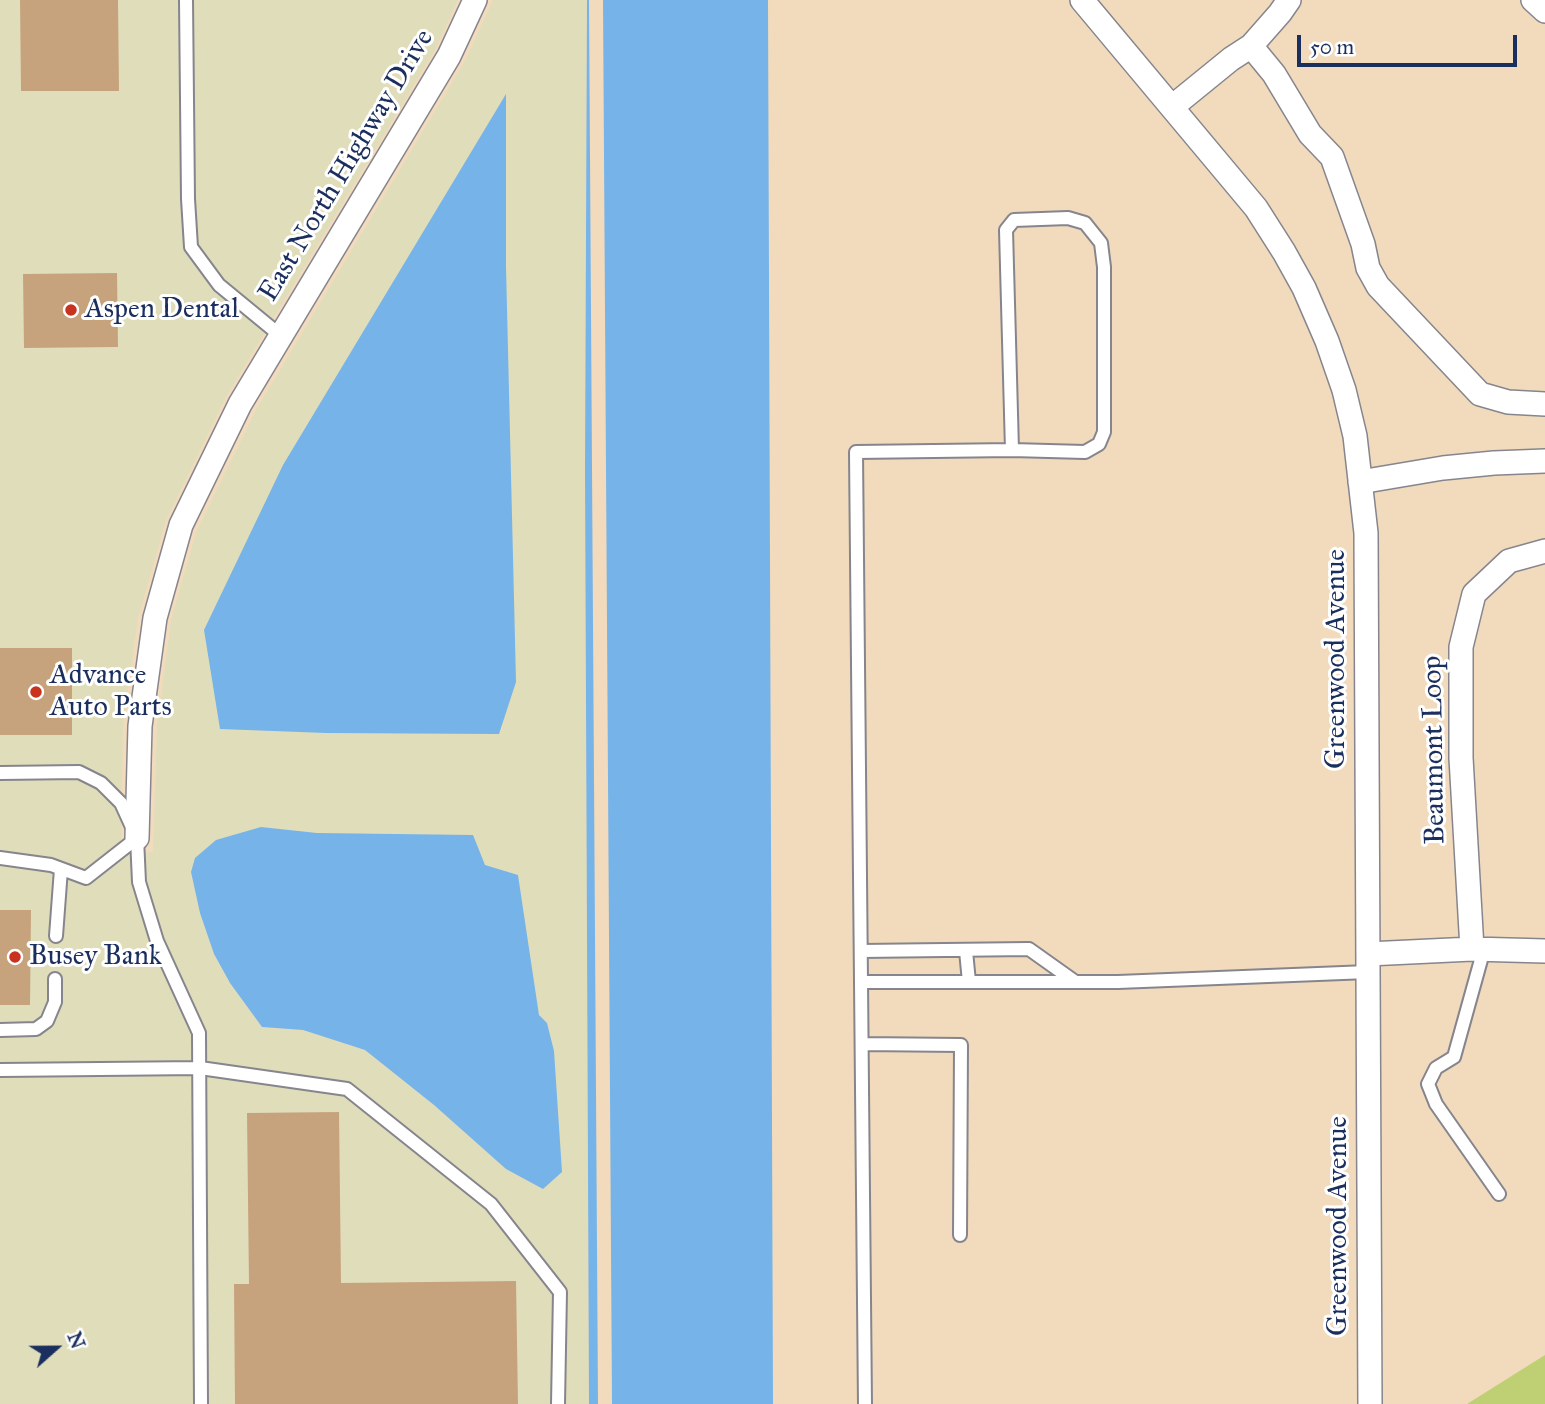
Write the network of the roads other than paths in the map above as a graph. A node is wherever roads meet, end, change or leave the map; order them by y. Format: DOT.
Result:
graph roads {
  1 [pos="186,0"];
  2 [pos="475,0"];
  3 [pos="1082,0"];
  4 [pos="1289,0"];
  5 [pos="1534,0"];
  6 [pos="1545,11"];
  7 [pos="1251,46"];
  8 [pos="1172,107"];
  9 [pos="281,336"];
  10 [pos="1545,404"];
  11 [pos="1012,450"];
  12 [pos="1545,461"];
  13 [pos="1360,482"];
  14 [pos="1545,551"];
  15 [pos="0,773"];
  16 [pos="137,838"];
  17 [pos="0,858"];
  18 [pos="61,869"];
  19 [pos="56,936"];
  20 [pos="1478,949"];
  21 [pos="861,951"];
  22 [pos="967,951"];
  23 [pos="1545,951"];
  24 [pos="1368,963"];
  25 [pos="55,979"];
  26 [pos="862,982"];
  27 [pos="969,982"];
  28 [pos="1074,982"];
  29 [pos="0,1030"];
  30 [pos="862,1044"];
  31 [pos="200,1068"];
  32 [pos="0,1070"];
  33 [pos="1499,1194"];
  34 [pos="960,1236"];
  35 [pos="201,1404"];
  36 [pos="558,1404"];
  37 [pos="865,1404"];
  38 [pos="1370,1404"];
  1 -- 9 [label="lane"];
  2 -- 9 [label="street, East North Highway Drive"];
  3 -- 8 [label="street, Greenwood Avenue"];
  4 -- 7 [label="street"];
  5 -- 6 [label="street"];
  7 -- 8 [label="street"];
  7 -- 10 [label="street"];
  8 -- 13 [label="street, Greenwood Avenue"];
  9 -- 16 [label="street, East North Highway Drive"];
  11 -- 11 [label="lane"];
  11 -- 21 [label="lane"];
  12 -- 13 [label="street"];
  13 -- 24 [label="street, Greenwood Avenue"];
  14 -- 20 [label="street, Beaumont Loop"];
  15 -- 16 [label="lane"];
  16 -- 18 [label="lane"];
  16 -- 31 [label="lane"];
  17 -- 18 [label="lane"];
  18 -- 19 [label="lane"];
  20 -- 23 [label="street"];
  20 -- 24 [label="street"];
  20 -- 33 [label="lane"];
  21 -- 22 [label="lane"];
  21 -- 26 [label="lane"];
  22 -- 27 [label="lane"];
  22 -- 28 [label="lane"];
  24 -- 28 [label="lane"];
  24 -- 38 [label="street, Greenwood Avenue"];
  25 -- 29 [label="lane"];
  26 -- 27 [label="lane"];
  26 -- 30 [label="lane"];
  27 -- 28 [label="lane"];
  30 -- 34 [label="lane"];
  30 -- 37 [label="lane"];
  31 -- 32 [label="lane"];
  31 -- 35 [label="lane"];
  31 -- 36 [label="lane"];
}
